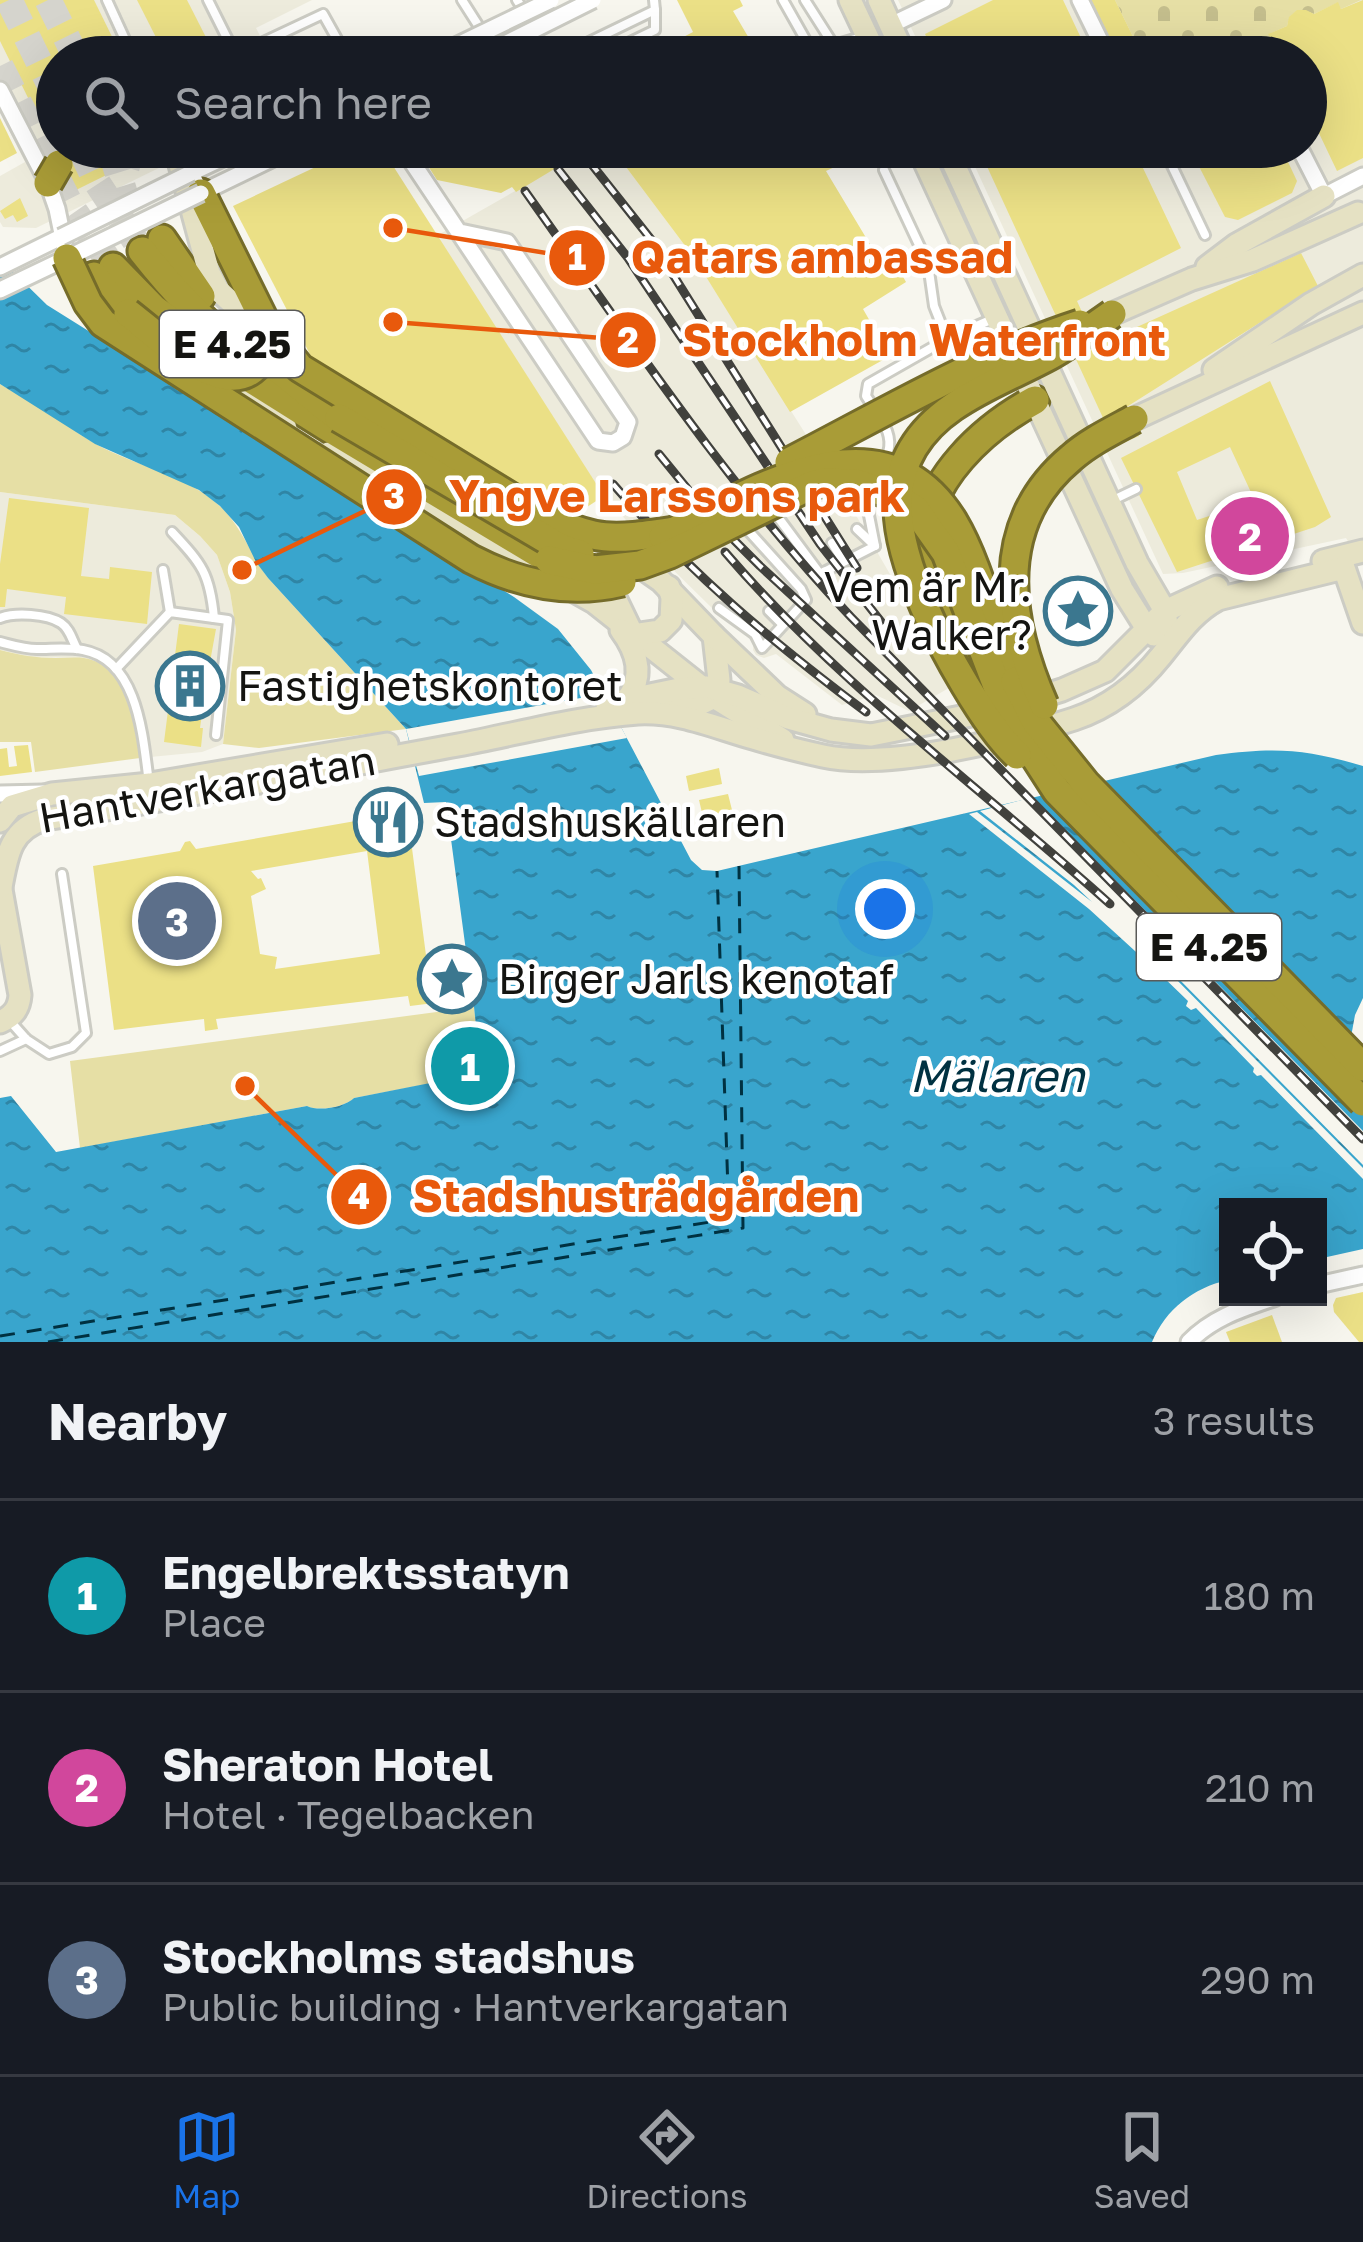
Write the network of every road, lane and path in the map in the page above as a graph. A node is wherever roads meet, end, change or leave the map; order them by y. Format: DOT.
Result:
graph roads {
  1 [pos="107,0"];
  2 [pos="208,0"];
  3 [pos="462,0"];
  4 [pos="551,0"];
  5 [pos="593,0"];
  6 [pos="782,0"];
  7 [pos="805,0"];
  8 [pos="850,0"];
  9 [pos="879,0"];
  10 [pos="943,0"];
  11 [pos="1080,0"];
  12 [pos="654,5"];
  13 [pos="523,15"];
  14 [pos="891,25"];
  15 [pos="483,33"];
  16 [pos="866,35"];
  17 [pos="123,36"];
  18 [pos="226,36"];
  19 [pos="276,36"];
  20 [pos="335,36"];
  21 [pos="477,36"];
  22 [pos="483,36"];
  23 [pos="597,36"];
  24 [pos="643,36"];
  25 [pos="803,36"];
  26 [pos="826,36"];
  27 [pos="863,36"];
  28 [pos="896,36"];
  29 [pos="1098,36"];
  30 [pos="0,90"];
  31 [pos="36,147"];
  32 [pos="49,168"];
  33 [pos="178,168"];
  34 [pos="217,168"];
  35 [pos="238,168"];
  36 [pos="416,168"];
  37 [pos="928,168"];
  38 [pos="956,168"];
  39 [pos="1173,168"];
  40 [pos="1310,168"];
  41 [pos="884,170"];
  42 [pos="1363,176"];
  43 [pos="196,183"];
  44 [pos="1324,196"];
  45 [pos="1358,213"];
  46 [pos="460,232"];
  47 [pos="196,233"];
  48 [pos="1205,235"];
  49 [pos="152,245"];
  50 [pos="64,247"];
  51 [pos="0,267"];
  52 [pos="1363,274"];
  53 [pos="1192,279"];
  54 [pos="0,290"];
  55 [pos="153,308"];
  56 [pos="1112,314"];
  57 [pos="1358,315"];
  58 [pos="997,317"];
  59 [pos="268,328"];
  60 [pos="1032,332"];
  61 [pos="947,338"];
  62 [pos="1035,400"];
  63 [pos="1147,413"];
  64 [pos="332,422"];
  65 [pos="1076,427"];
  66 [pos="757,488"];
  67 [pos="1136,489"];
  68 [pos="1110,501"];
  69 [pos="562,515"];
  70 [pos="727,528"];
  71 [pos="857,529"];
  72 [pos="675,531"];
  73 [pos="172,532"];
  74 [pos="832,543"];
  75 [pos="875,546"];
  76 [pos="1362,556"];
  77 [pos="843,561"];
  78 [pos="164,570"];
  79 [pos="665,584"];
  80 [pos="719,608"];
  81 [pos="769,611"];
  82 [pos="1165,611"];
  83 [pos="170,612"];
  84 [pos="617,614"];
  85 [pos="0,617"];
  86 [pos="214,618"];
  87 [pos="1363,622"];
  88 [pos="782,624"];
  89 [pos="633,634"];
  90 [pos="714,636"];
  91 [pos="1164,639"];
  92 [pos="0,642"];
  93 [pos="77,650"];
  94 [pos="116,669"];
  95 [pos="711,691"];
  96 [pos="980,703"];
  97 [pos="617,707"];
  98 [pos="656,713"];
  99 [pos="832,730"];
  100 [pos="216,735"];
  101 [pos="796,748"];
  102 [pos="1069,785"];
  103 [pos="151,793"];
  104 [pos="1,812"];
  105 [pos="28,824"];
  106 [pos="62,874"];
  107 [pos="0,885"];
  108 [pos="7,1018"];
  109 [pos="26,1039"];
  110 [pos="0,1051"];
  111 [pos="1363,1067"];
  112 [pos="1363,1102"];
  113 [pos="1363,1275"];
  114 [pos="1327,1283"];
  115 [pos="1251,1306"];
  116 [pos="1189,1342"];
  1 -- 17 [label="lane"];
  2 -- 18 [label="lane"];
  3 -- 15 [label="lane"];
  4 -- 13 [label="street, bridge"];
  5 -- 13 [label="street, bridge"];
  6 -- 25 [label="lane"];
  7 -- 26 [label="lane"];
  8 -- 16 [label="street"];
  9 -- 14 [label="street"];
  10 -- 14 [label="street"];
  11 -- 29 [label="street"];
  12 -- 23 [label="lane"];
  12 -- 24 [label="lane"];
  13 -- 15 [label="street, bridge"];
  14 -- 16 [label="street"];
  14 -- 28 [label="street"];
  15 -- 21 [label="street, bridge"];
  15 -- 22 [label="street, bridge"];
  16 -- 27 [label="lane"];
  19 -- 20 [label="lane, bridge"];
  30 -- 31 [label="street"];
  32 -- 50 [label="street"];
  33 -- 47 [label="street"];
  34 -- 43 [label="street"];
  35 -- 43 [label="street"];
  36 -- 46 [label="street, bridge"];
  37 -- 58 [label="street"];
  38 -- 60 [label="street"];
  39 -- 48 [label="lane"];
  40 -- 44 [label="street"];
  41 -- 61 [label="lane"];
  42 -- 44 [label="street"];
  43 -- 50 [label="street, bridge"];
  43 -- 59 [label="highway"];
  44 -- 53 [label="street"];
  45 -- 53 [label="street"];
  46 -- 46 [label="street, bridge"];
  47 -- 49 [label="street"];
  47 -- 69 [label="street"];
  49 -- 64 [label="highway, E 4.25"];
  50 -- 51 [label="street"];
  50 -- 54 [label="street"];
  50 -- 70 [label="highway, bridge"];
  52 -- 63 [label="street"];
  53 -- 56 [label="street"];
  55 -- 59 [label="highway, E 4.25, bridge"];
  55 -- 64 [label="highway, E 4.25"];
  55 -- 84 [label="street"];
  56 -- 66 [label="highway, bridge"];
  56 -- 96 [label="highway, bridge"];
  57 -- 63 [label="street"];
  58 -- 60 [label="street"];
  58 -- 61 [label="lane"];
  58 -- 62 [label="street"];
  59 -- 72 [label="highway, bridge"];
  60 -- 65 [label="street"];
  61 -- 75 [label="lane"];
  62 -- 65 [label="street"];
  62 -- 91 [label="street"];
  62 -- 96 [label="highway, bridge"];
  63 -- 102 [label="highway, bridge"];
  64 -- 70 [label="highway, E 4.25, bridge"];
  64 -- 72 [label="highway, E 4.25, bridge"];
  65 -- 68 [label="street"];
  66 -- 72 [label="highway, E 4.25, bridge"];
  66 -- 77 [label="lane"];
  66 -- 102 [label="highway, E 4.25, bridge"];
  67 -- 68 [label="lane"];
  68 -- 82 [label="street"];
  69 -- 79 [label="street"];
  69 -- 84 [label="street"];
  70 -- 88 [label="lane"];
  70 -- 102 [label="highway, E 4.25, bridge"];
  71 -- 75 [label="lane"];
  73 -- 86 [label="lane"];
  74 -- 77 [label="lane"];
  75 -- 77 [label="lane"];
  76 -- 82 [label="street"];
  78 -- 83 [label="lane"];
  79 -- 84 [label="street"];
  79 -- 89 [label="street"];
  79 -- 90 [label="street"];
  80 -- 88 [label="lane"];
  81 -- 88 [label="lane"];
  82 -- 91 [label="street"];
  83 -- 86 [label="lane"];
  83 -- 94 [label="lane"];
  84 -- 89 [label="street"];
  84 -- 97 [label="street"];
  85 -- 93 [label="lane"];
  86 -- 100 [label="lane"];
  87 -- 91 [label="street"];
  89 -- 95 [label="street"];
  90 -- 95 [label="street"];
  90 -- 99 [label="street"];
  91 -- 96 [label="street"];
  91 -- 101 [label="street"];
  92 -- 93 [label="lane"];
  93 -- 94 [label="lane"];
  94 -- 103 [label="lane"];
  95 -- 97 [label="street"];
  95 -- 98 [label="street"];
  95 -- 99 [label="street"];
  95 -- 101 [label="street"];
  96 -- 99 [label="street"];
  96 -- 102 [label="highway, bridge"];
  97 -- 98 [label="street"];
  97 -- 103 [label="street, Hantverkargatan"];
  98 -- 101 [label="street"];
  102 -- 111 [label="highway, E 4.25, bridge"];
  102 -- 112 [label="highway, E 4.25, bridge"];
  103 -- 104 [label="street, Hantverkargatan"];
  103 -- 105 [label="street, Hantverkargatan"];
  104 -- 105 [label="street, Hantverkargatan"];
  105 -- 107 [label="street"];
  106 -- 109 [label="lane"];
  107 -- 108 [label="street"];
  108 -- 109 [label="lane"];
  109 -- 110 [label="lane"];
  113 -- 114 [label="street"];
  115 -- 116 [label="street"];
}
